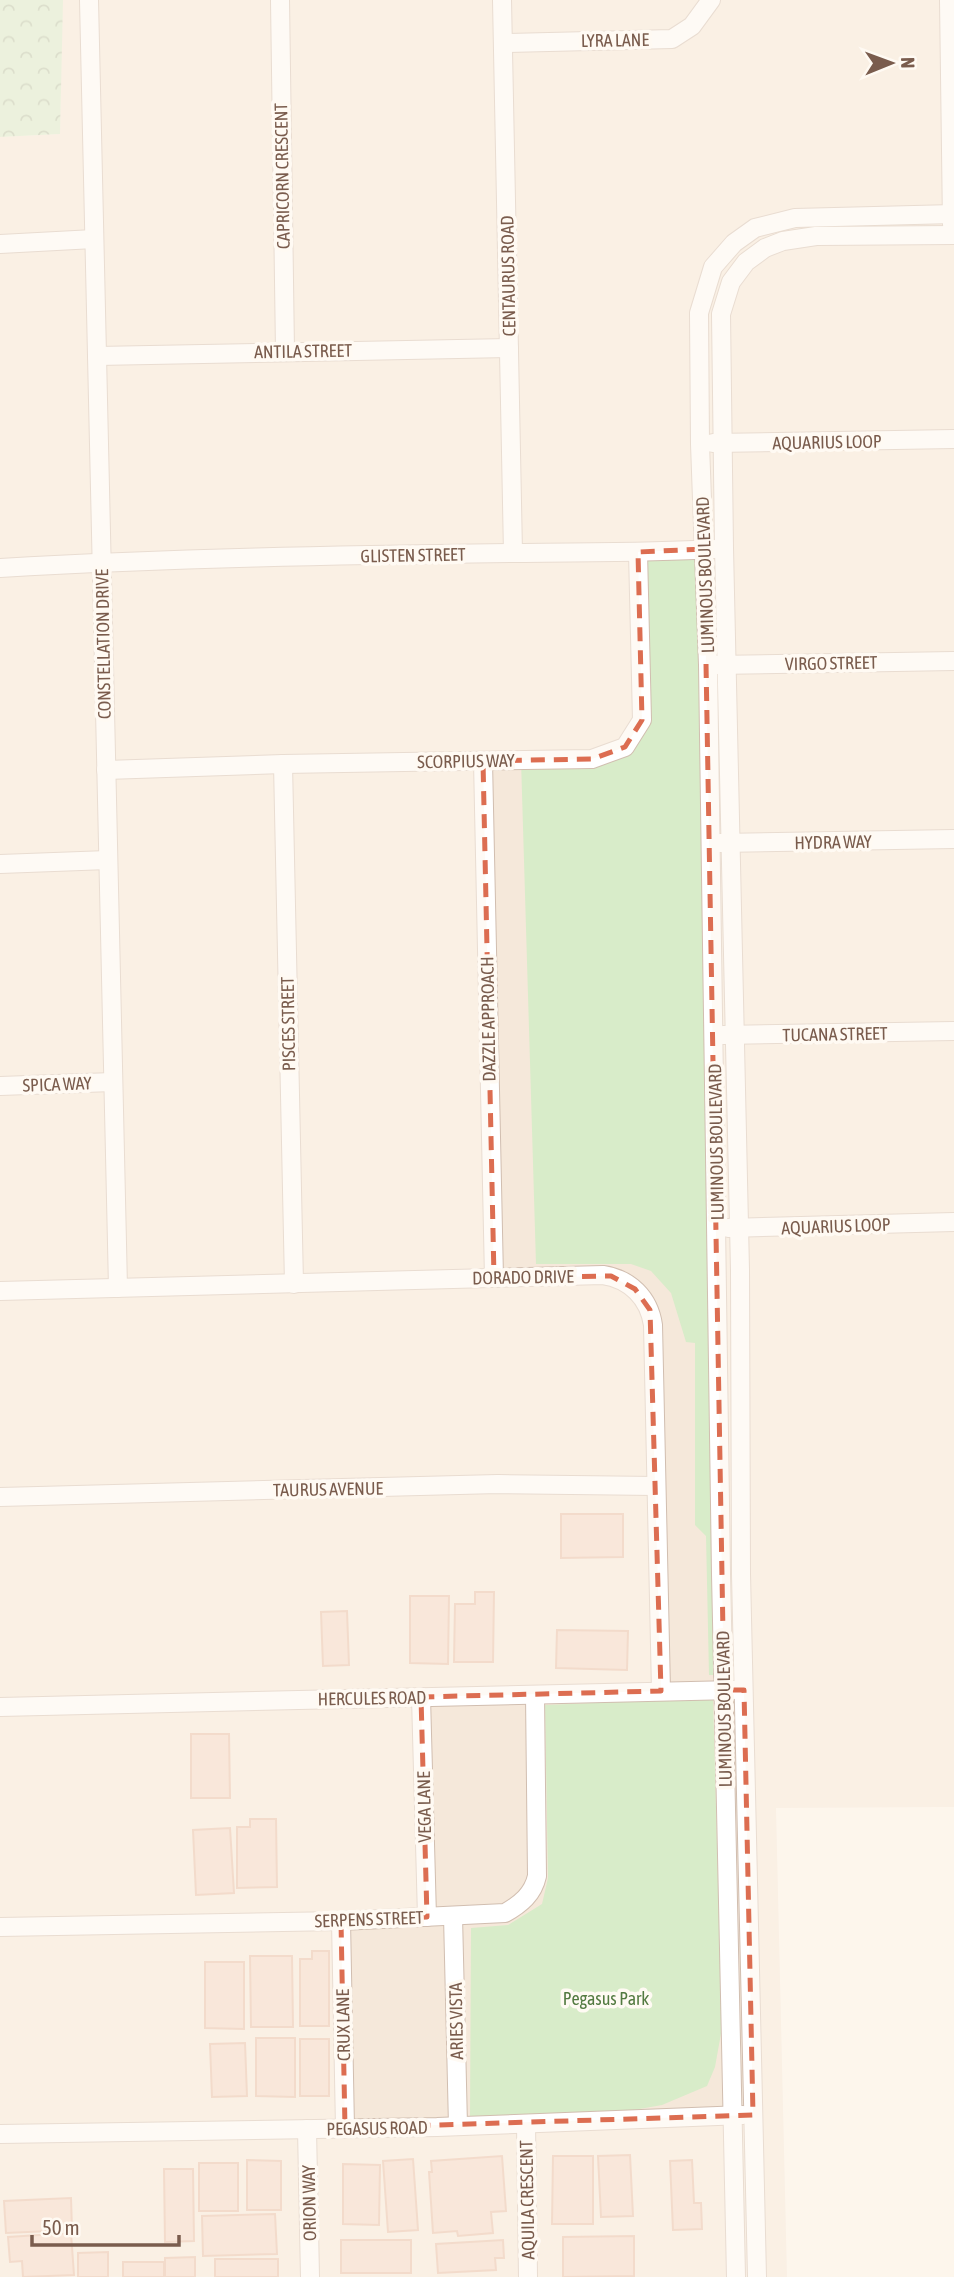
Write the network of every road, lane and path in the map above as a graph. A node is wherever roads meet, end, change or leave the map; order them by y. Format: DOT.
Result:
graph roads {
  1 [pos="89,0"];
  2 [pos="280,0"];
  3 [pos="502,0"];
  4 [pos="711,0"];
  5 [pos="949,0"];
  6 [pos="503,43"];
  7 [pos="953,214"];
  8 [pos="953,235"];
  9 [pos="94,239"];
  10 [pos="0,244"];
  11 [pos="509,348"];
  12 [pos="285,351"];
  13 [pos="97,356"];
  14 [pos="954,439"];
  15 [pos="701,443"];
  16 [pos="723,443"];
  17 [pos="724,548"];
  18 [pos="704,549"];
  19 [pos="638,552"];
  20 [pos="513,553"];
  21 [pos="101,562"];
  22 [pos="0,568"];
  23 [pos="954,661"];
  24 [pos="708,665"];
  25 [pos="727,665"];
  26 [pos="483,761"];
  27 [pos="283,764"];
  28 [pos="106,771"];
  29 [pos="954,839"];
  30 [pos="732,843"];
  31 [pos="711,844"];
  32 [pos="108,860"];
  33 [pos="0,864"];
  34 [pos="954,1031"];
  35 [pos="715,1035"];
  36 [pos="734,1035"];
  37 [pos="113,1082"];
  38 [pos="0,1086"];
  39 [pos="954,1222"];
  40 [pos="717,1228"];
  41 [pos="738,1229"];
  42 [pos="494,1278"];
  43 [pos="294,1284"];
  44 [pos="118,1288"];
  45 [pos="0,1291"];
  46 [pos="656,1486"];
  47 [pos="0,1497"];
  48 [pos="744,1689"];
  49 [pos="724,1690"];
  50 [pos="661,1691"];
  51 [pos="535,1695"];
  52 [pos="421,1697"];
  53 [pos="0,1707"];
  54 [pos="453,1916"];
  55 [pos="427,1917"];
  56 [pos="341,1921"];
  57 [pos="0,1927"];
  58 [pos="733,2115"];
  59 [pos="753,2115"];
  60 [pos="526,2124"];
  61 [pos="458,2126"];
  62 [pos="345,2128"];
  63 [pos="307,2129"];
  64 [pos="0,2134"];
  65 [pos="310,2277"];
  66 [pos="528,2277"];
  67 [pos="736,2277"];
  68 [pos="757,2277"];
  1 -- 9 [label="street, CONSTELLATION DRIVE"];
  2 -- 12 [label="street, CAPRICORN CRESCENT"];
  3 -- 6 [label="street, CENTAURUS ROAD"];
  4 -- 6 [label="street, LYRA LANE"];
  5 -- 7 [label="street"];
  6 -- 11 [label="street, CENTAURUS ROAD"];
  7 -- 8 [label="street"];
  7 -- 15 [label="street, LUMINOUS BOULEVARD"];
  8 -- 16 [label="street, LUMINOUS BOULEVARD"];
  9 -- 10 [label="street"];
  9 -- 13 [label="street, CONSTELLATION DRIVE"];
  11 -- 12 [label="street, ANTILA STREET"];
  11 -- 20 [label="street, CENTAURUS ROAD"];
  12 -- 13 [label="street, ANTILA STREET"];
  13 -- 21 [label="street, CONSTELLATION DRIVE"];
  14 -- 16 [label="street, AQUARIUS LOOP"];
  15 -- 16 [label="street, AQUARIUS LOOP"];
  15 -- 18 [label="street, LUMINOUS BOULEVARD"];
  16 -- 17 [label="street, LUMINOUS BOULEVARD"];
  17 -- 18 [label="street, GLISTEN STREET"];
  17 -- 25 [label="street, LUMINOUS BOULEVARD"];
  18 -- 19 [label="street, GLISTEN STREET"];
  18 -- 24 [label="street, LUMINOUS BOULEVARD"];
  19 -- 20 [label="street, GLISTEN STREET"];
  19 -- 26 [label="street, SCORPIUS WAY"];
  20 -- 21 [label="street, GLISTEN STREET"];
  21 -- 22 [label="street, GLISTEN STREET"];
  21 -- 28 [label="street, CONSTELLATION DRIVE"];
  23 -- 25 [label="street, VIRGO STREET"];
  24 -- 25 [label="street, VIRGO STREET"];
  24 -- 31 [label="street, LUMINOUS BOULEVARD"];
  25 -- 30 [label="street, LUMINOUS BOULEVARD"];
  26 -- 27 [label="street, SCORPIUS WAY"];
  26 -- 42 [label="street, DAZZLE APPROACH"];
  27 -- 28 [label="street, SCORPIUS WAY"];
  27 -- 43 [label="street, PISCES STREET"];
  28 -- 32 [label="street, CONSTELLATION DRIVE"];
  29 -- 30 [label="street, HYDRA WAY"];
  30 -- 31 [label="street, HYDRA WAY"];
  30 -- 36 [label="street, LUMINOUS BOULEVARD"];
  31 -- 35 [label="street, LUMINOUS BOULEVARD"];
  32 -- 33 [label="street"];
  32 -- 37 [label="street, CONSTELLATION DRIVE"];
  34 -- 36 [label="street, TUCANA STREET"];
  35 -- 36 [label="street, TUCANA STREET"];
  35 -- 40 [label="street, LUMINOUS BOULEVARD"];
  36 -- 41 [label="street, LUMINOUS BOULEVARD"];
  37 -- 38 [label="street, SPICA WAY"];
  37 -- 44 [label="street, CONSTELLATION DRIVE"];
  39 -- 41 [label="street, AQUARIUS LOOP"];
  40 -- 41 [label="street, AQUARIUS LOOP"];
  40 -- 49 [label="street, LUMINOUS BOULEVARD"];
  41 -- 48 [label="street, LUMINOUS BOULEVARD"];
  42 -- 43 [label="street, DORADO DRIVE"];
  42 -- 46 [label="street, DORADO DRIVE"];
  43 -- 44 [label="street, DORADO DRIVE"];
  44 -- 45 [label="street, DORADO DRIVE"];
  46 -- 47 [label="street, TAURUS AVENUE"];
  46 -- 50 [label="street, DORADO DRIVE"];
  48 -- 49 [label="street, HERCULES ROAD"];
  48 -- 59 [label="street, LUMINOUS BOULEVARD"];
  49 -- 50 [label="street, HERCULES ROAD"];
  49 -- 58 [label="street, LUMINOUS BOULEVARD"];
  50 -- 51 [label="street, HERCULES ROAD"];
  51 -- 52 [label="street, HERCULES ROAD"];
  51 -- 54 [label="street, SERPENS STREET"];
  52 -- 53 [label="street, HERCULES ROAD"];
  52 -- 55 [label="street, VEGA LANE"];
  54 -- 55 [label="street, SERPENS STREET"];
  54 -- 61 [label="street, ARIES VISTA"];
  55 -- 56 [label="street, SERPENS STREET"];
  56 -- 57 [label="street, SERPENS STREET"];
  56 -- 62 [label="street, CRUX LANE"];
  58 -- 59 [label="street, PEGASUS ROAD"];
  58 -- 60 [label="street, PEGASUS ROAD"];
  58 -- 67 [label="street, LUMINOUS BOULEVARD"];
  59 -- 68 [label="street, LUMINOUS BOULEVARD"];
  60 -- 61 [label="street, PEGASUS ROAD"];
  60 -- 66 [label="street, AQUILA CRESCENT"];
  61 -- 62 [label="street, PEGASUS ROAD"];
  62 -- 63 [label="street, PEGASUS ROAD"];
  63 -- 64 [label="street, PEGASUS ROAD"];
  63 -- 65 [label="street, ORION WAY"];
}
